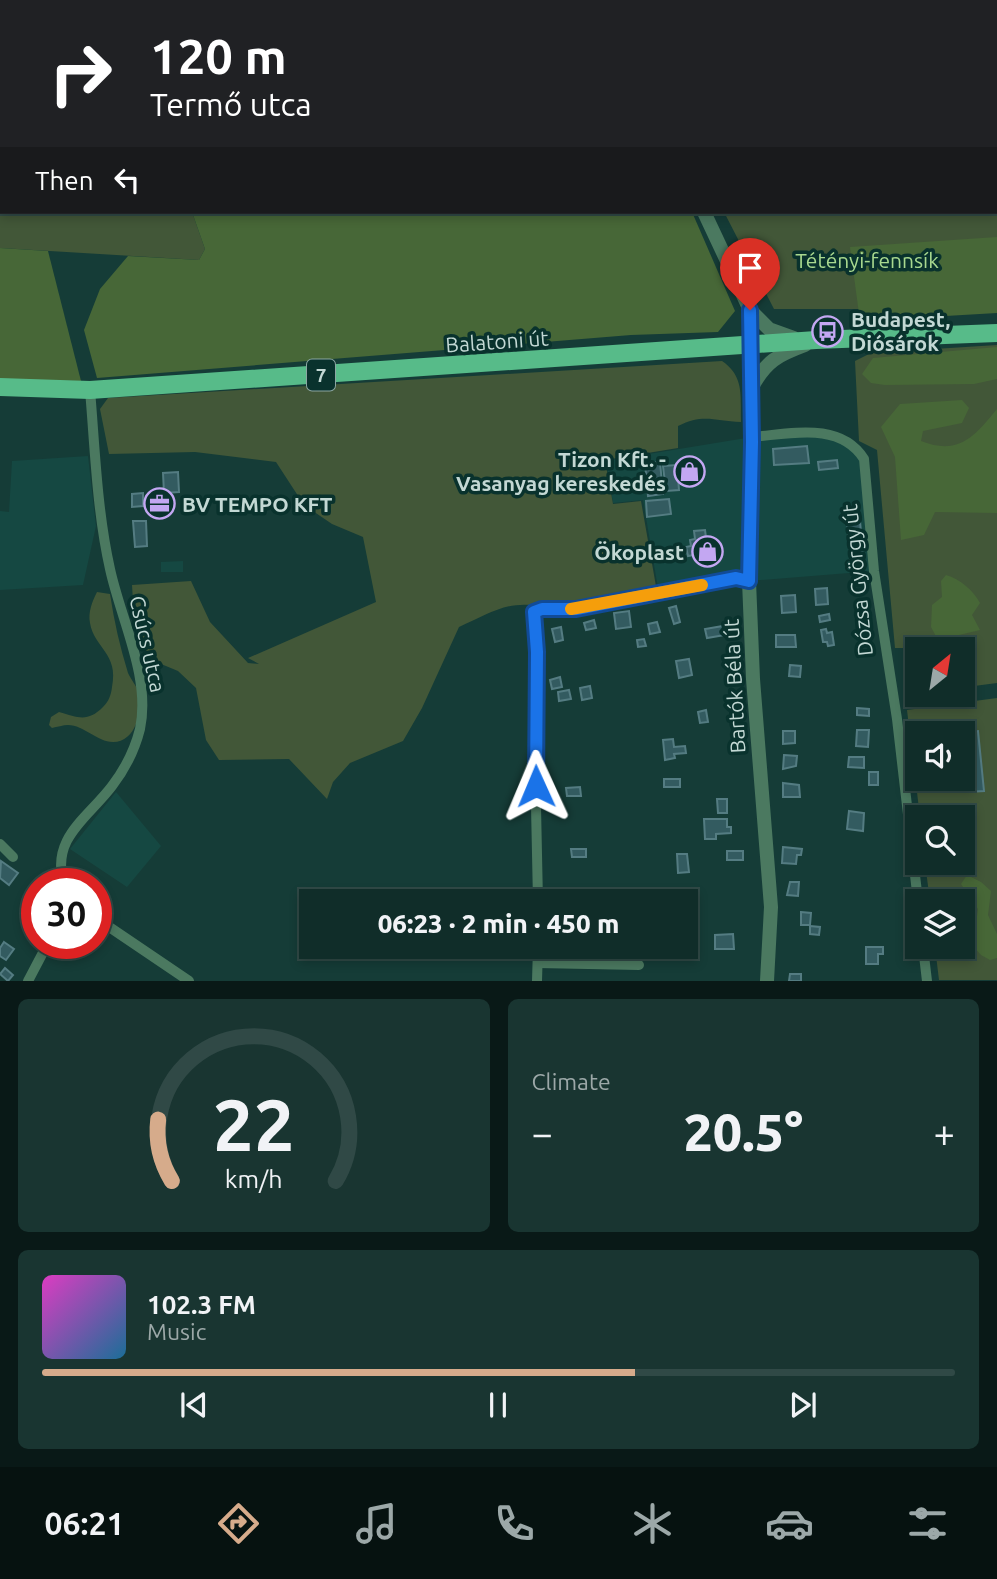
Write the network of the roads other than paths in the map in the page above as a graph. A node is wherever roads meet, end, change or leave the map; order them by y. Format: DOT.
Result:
graph roads {
  1 [pos="705,214"];
  2 [pos="750,310"];
  3 [pos="997,333"];
  4 [pos="816,340"];
  5 [pos="750,346"];
  6 [pos="0,387"];
  7 [pos="751,388"];
  8 [pos="90,390"];
  9 [pos="752,437"];
  10 [pos="749,581"];
  11 [pos="0,844"];
  12 [pos="13,857"];
  13 [pos="60,868"];
  14 [pos="538,889"];
  15 [pos="917,889"];
  16 [pos="112,929"];
  17 [pos="40,959"];
  18 [pos="538,959"];
  19 [pos="924,959"];
  20 [pos="538,963"];
  21 [pos="639,965"];
  22 [pos="28,981"];
  23 [pos="189,981"];
  24 [pos="537,981"];
  25 [pos="767,981"];
  26 [pos="927,981"];
  1 -- 2 [label="street"];
  2 -- 4 [label="street"];
  2 -- 5 [label="street"];
  3 -- 4 [label="main road, Balatoni út / 7"];
  4 -- 5 [label="main road, Balatoni út / 7"];
  4 -- 7 [label="street"];
  5 -- 7 [label="street, Bartók Béla út"];
  5 -- 8 [label="main road, Balatoni út / 7"];
  6 -- 8 [label="main road, Balatoni út / 7"];
  7 -- 9 [label="street, Bartók Béla út"];
  8 -- 13 [label="street, Csúcs utca"];
  9 -- 10 [label="street, Bartók Béla út"];
  9 -- 15 [label="street, Dózsa György út"];
  10 -- 14 [label="street"];
  10 -- 25 [label="street, Bartók Béla út"];
  11 -- 12 [label="street"];
  16 -- 23 [label="street"];
  17 -- 22 [label="street"];
  18 -- 20 [label="street"];
  19 -- 26 [label="street"];
  20 -- 21 [label="street"];
  20 -- 24 [label="street"];
}
